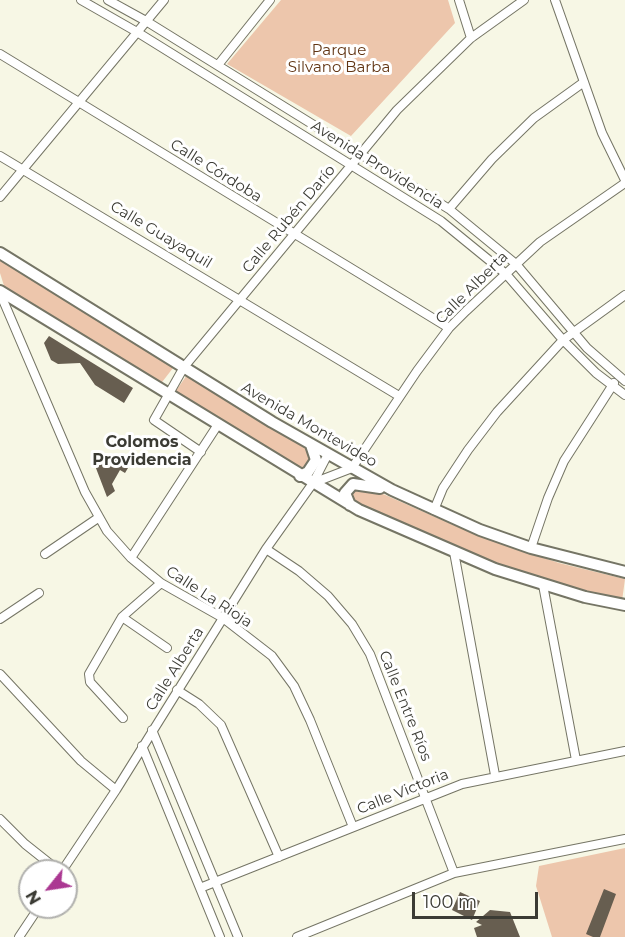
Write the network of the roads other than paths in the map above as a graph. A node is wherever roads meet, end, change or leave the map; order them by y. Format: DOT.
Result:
graph roads {
  1 [pos="81,0"];
  2 [pos="108,0"];
  3 [pos="164,0"];
  4 [pos="270,0"];
  5 [pos="459,0"];
  6 [pos="524,0"];
  7 [pos="555,0"];
  8 [pos="146,21"];
  9 [pos="138,32"];
  10 [pos="471,38"];
  11 [pos="0,54"];
  12 [pos="218,65"];
  13 [pos="584,82"];
  14 [pos="78,102"];
  15 [pos="361,154"];
  16 [pos="0,156"];
  17 [pos="352,165"];
  18 [pos="24,168"];
  19 [pos="625,181"];
  20 [pos="0,197"];
  21 [pos="449,209"];
  22 [pos="294,235"];
  23 [pos="0,253"];
  24 [pos="516,264"];
  25 [pos="506,274"];
  26 [pos="0,292"];
  27 [pos="625,295"];
  28 [pos="239,299"];
  29 [pos="449,328"];
  30 [pos="573,332"];
  31 [pos="563,340"];
  32 [pos="184,367"];
  33 [pos="622,379"];
  34 [pos="612,386"];
  35 [pos="167,395"];
  36 [pos="625,395"];
  37 [pos="399,396"];
  38 [pos="218,426"];
  39 [pos="311,445"];
  40 [pos="201,452"];
  41 [pos="328,454"];
  42 [pos="352,468"];
  43 [pos="300,476"];
  44 [pos="313,483"];
  45 [pos="392,490"];
  46 [pos="350,505"];
  47 [pos="434,510"];
  48 [pos="98,518"];
  49 [pos="531,548"];
  50 [pos="266,549"];
  51 [pos="454,552"];
  52 [pos="45,554"];
  53 [pos="130,558"];
  54 [pos="625,572"];
  55 [pos="161,583"];
  56 [pos="543,585"];
  57 [pos="39,593"];
  58 [pos="625,605"];
  59 [pos="122,617"];
  60 [pos="223,618"];
  61 [pos="0,619"];
  62 [pos="167,648"];
  63 [pos="0,674"];
  64 [pos="177,690"];
  65 [pos="123,718"];
  66 [pos="152,730"];
  67 [pos="142,746"];
  68 [pos="625,751"];
  69 [pos="576,760"];
  70 [pos="495,775"];
  71 [pos="116,790"];
  72 [pos="425,797"];
  73 [pos="0,819"];
  74 [pos="353,827"];
  75 [pos="625,839"];
  76 [pos="279,856"];
  77 [pos="45,859"];
  78 [pos="69,859"];
  79 [pos="454,873"];
  80 [pos="215,881"];
  81 [pos="200,888"];
  82 [pos="31,919"];
  83 [pos="19,937"];
  84 [pos="220,937"];
  85 [pos="238,937"];
  86 [pos="297,937"];
  1 -- 9 [label="street, Avenida Providencia"];
  2 -- 8 [label="street, Avenida Providencia"];
  3 -- 8 [label="street"];
  4 -- 12 [label="street"];
  5 -- 10 [label="street"];
  6 -- 10 [label="street, Calle Rubén Darío"];
  7 -- 13 [label="street"];
  8 -- 9 [label="street"];
  8 -- 12 [label="street, Avenida Providencia"];
  9 -- 14 [label="street"];
  9 -- 17 [label="street, Avenida Providencia"];
  10 -- 15 [label="street, Calle Rubén Darío"];
  11 -- 14 [label="street, Calle Córdoba"];
  12 -- 15 [label="street, Avenida Providencia"];
  13 -- 19 [label="street"];
  13 -- 21 [label="street"];
  14 -- 18 [label="street"];
  14 -- 22 [label="street, Calle Córdoba"];
  15 -- 17 [label="street, Calle Rubén Darío"];
  15 -- 21 [label="street, Avenida Providencia"];
  16 -- 18 [label="street, Calle Guayaquil"];
  17 -- 22 [label="street, Calle Rubén Darío"];
  17 -- 25 [label="street, Avenida Providencia"];
  18 -- 20 [label="street"];
  18 -- 28 [label="street, Calle Guayaquil"];
  19 -- 24 [label="street, Calle Alberta"];
  21 -- 24 [label="street, Avenida Providencia"];
  22 -- 28 [label="street, Calle Rubén Darío"];
  22 -- 29 [label="street, Calle Córdoba"];
  23 -- 32 [label="street, Avenida Montevideo"];
  24 -- 25 [label="street, Calle Alberta"];
  24 -- 30 [label="street, Avenida Providencia"];
  25 -- 29 [label="street, Calle Alberta"];
  25 -- 31 [label="street, Avenida Providencia"];
  26 -- 35 [label="street"];
  26 -- 48 [label="street, Calle La Rioja"];
  27 -- 30 [label="street"];
  28 -- 32 [label="street, Calle Rubén Darío"];
  28 -- 37 [label="street, Calle Guayaquil"];
  29 -- 37 [label="street, Calle Alberta"];
  30 -- 31 [label="street"];
  30 -- 33 [label="street, Avenida Providencia"];
  31 -- 34 [label="street, Avenida Providencia"];
  31 -- 47 [label="street"];
  32 -- 35 [label="street, Calle Rubén Darío"];
  32 -- 39 [label="street, Avenida Montevideo"];
  33 -- 34 [label="street"];
  34 -- 36 [label="street, Avenida Providencia"];
  34 -- 49 [label="street"];
  35 -- 38 [label="street"];
  35 -- 40 [label="street, Calle Rubén Darío"];
  37 -- 42 [label="street, Calle Alberta"];
  38 -- 40 [label="street"];
  38 -- 43 [label="street"];
  39 -- 41 [label="street, Avenida Montevideo"];
  39 -- 43 [label="street"];
  40 -- 53 [label="street"];
  41 -- 42 [label="street, Avenida Montevideo"];
  41 -- 44 [label="street, Calle Alberta"];
  42 -- 44 [label="street"];
  42 -- 45 [label="street, Avenida Montevideo"];
  43 -- 44 [label="street"];
  44 -- 46 [label="street"];
  44 -- 50 [label="street, Calle Alberta"];
  45 -- 46 [label="street"];
  45 -- 47 [label="street, Avenida Montevideo"];
  46 -- 51 [label="street"];
  47 -- 49 [label="street, Avenida Montevideo"];
  48 -- 52 [label="street"];
  48 -- 53 [label="street, Calle La Rioja"];
  49 -- 54 [label="street, Avenida Montevideo"];
  50 -- 60 [label="street, Calle Alberta"];
  50 -- 72 [label="street, Calle Entre Ríos"];
  51 -- 56 [label="street"];
  51 -- 70 [label="street"];
  53 -- 55 [label="street, Calle La Rioja"];
  55 -- 59 [label="street"];
  55 -- 60 [label="street, Calle La Rioja"];
  56 -- 58 [label="street"];
  56 -- 69 [label="street"];
  57 -- 61 [label="street"];
  59 -- 62 [label="street"];
  59 -- 65 [label="street"];
  60 -- 64 [label="street, Calle Alberta"];
  60 -- 74 [label="street, Calle La Rioja"];
  63 -- 71 [label="street"];
  64 -- 66 [label="street, Calle Alberta"];
  64 -- 76 [label="street"];
  66 -- 67 [label="street, Calle Alberta"];
  66 -- 80 [label="street"];
  67 -- 71 [label="street, Calle Alberta"];
  67 -- 81 [label="street"];
  68 -- 69 [label="street, Calle Victoria"];
  69 -- 70 [label="street, Calle Victoria"];
  70 -- 72 [label="street, Calle Victoria"];
  71 -- 78 [label="street, Calle Alberta"];
  72 -- 74 [label="street, Calle Victoria"];
  72 -- 79 [label="street, Calle Entre Ríos"];
  73 -- 77 [label="street"];
  74 -- 76 [label="street, Calle Victoria"];
  75 -- 79 [label="street"];
  76 -- 80 [label="street, Calle Victoria"];
  79 -- 86 [label="street"];
  80 -- 81 [label="street, Calle Victoria"];
  80 -- 85 [label="street"];
  81 -- 84 [label="street"];
  82 -- 83 [label="street"];
}
